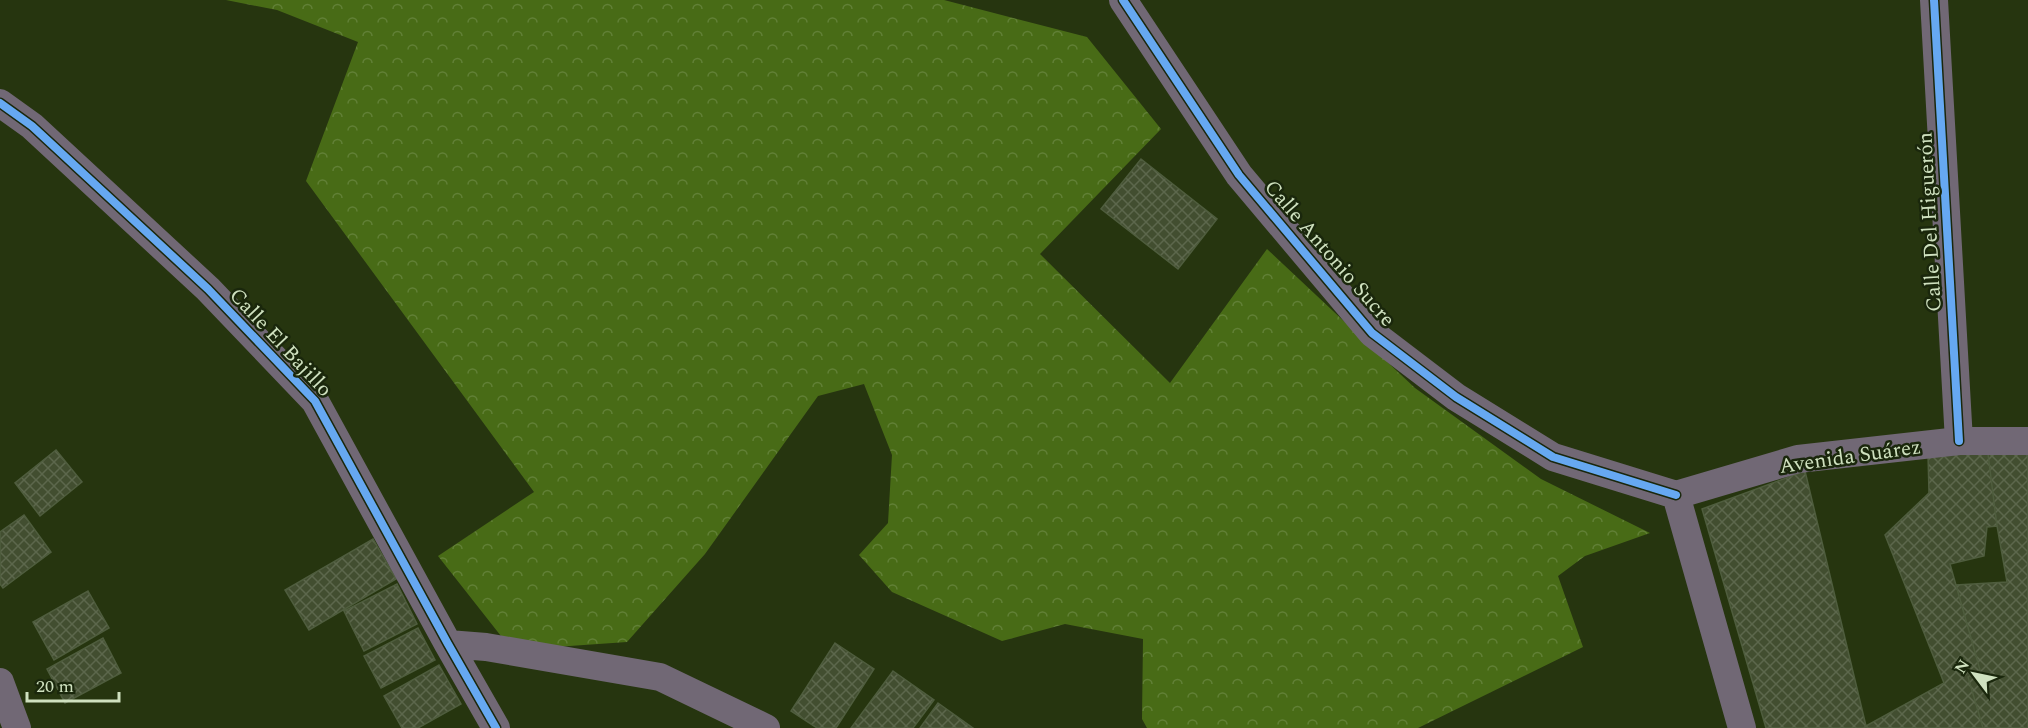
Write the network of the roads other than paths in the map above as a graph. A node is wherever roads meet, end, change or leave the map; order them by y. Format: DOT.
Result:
graph roads {
  1 [pos="1123,0"];
  2 [pos="1934,0"];
  3 [pos="0,103"];
  4 [pos="1959,441"];
  5 [pos="2028,441"];
  6 [pos="1676,495"];
  7 [pos="448,644"];
  8 [pos="0,682"];
  9 [pos="17,728"];
  10 [pos="496,728"];
  11 [pos="766,728"];
  12 [pos="1742,728"];
  1 -- 6 [label="street, Calle Antonio Sucre"];
  2 -- 4 [label="street, Calle Del Higuerón"];
  3 -- 7 [label="street, Calle El Bajillo"];
  4 -- 5 [label="street, Avenida Suárez"];
  4 -- 6 [label="street, Avenida Suárez"];
  6 -- 12 [label="street"];
  7 -- 10 [label="street, Calle El Bajillo"];
  7 -- 11 [label="street"];
  8 -- 9 [label="street"];
}
